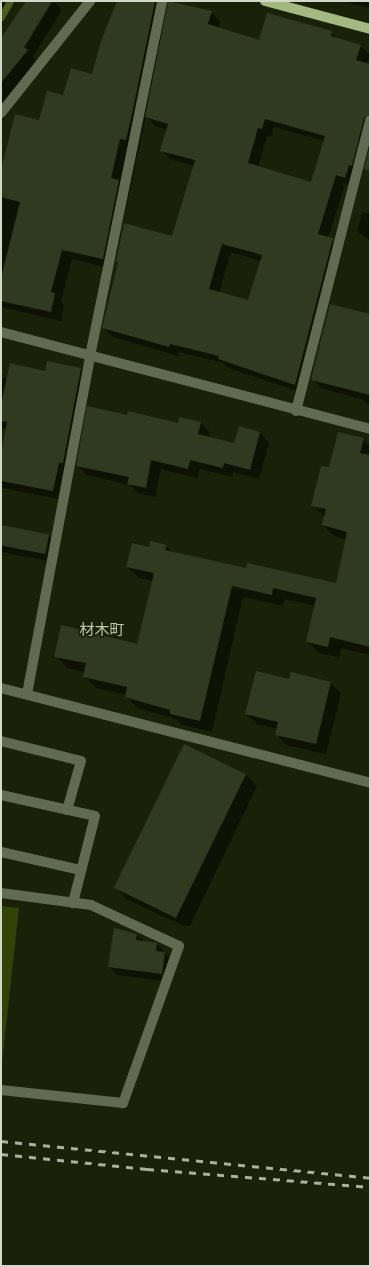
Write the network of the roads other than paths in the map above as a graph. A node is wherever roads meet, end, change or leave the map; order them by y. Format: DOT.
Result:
graph roads {
  1 [pos="90,1"];
  2 [pos="162,1"];
  3 [pos="265,1"];
  4 [pos="370,29"];
  5 [pos="1,113"];
  6 [pos="370,120"];
  7 [pos="1,332"];
  8 [pos="90,356"];
  9 [pos="296,411"];
  10 [pos="370,430"];
  11 [pos="1,688"];
  12 [pos="28,694"];
  13 [pos="1,741"];
  14 [pos="370,783"];
  15 [pos="1,795"];
  16 [pos="67,810"];
  17 [pos="1,852"];
  18 [pos="81,870"];
  19 [pos="1,893"];
  20 [pos="73,903"];
  21 [pos="1,1090"];
  1 -- 5 [label="street"];
  2 -- 8 [label="street"];
  3 -- 4 [label="main road"];
  6 -- 9 [label="street"];
  7 -- 8 [label="street"];
  8 -- 9 [label="street"];
  8 -- 12 [label="street"];
  9 -- 10 [label="street"];
  11 -- 12 [label="street"];
  12 -- 14 [label="street"];
  13 -- 16 [label="street"];
  15 -- 16 [label="street"];
  16 -- 18 [label="street"];
  17 -- 18 [label="street"];
  18 -- 20 [label="street"];
  19 -- 20 [label="street"];
  20 -- 21 [label="street"];
}
